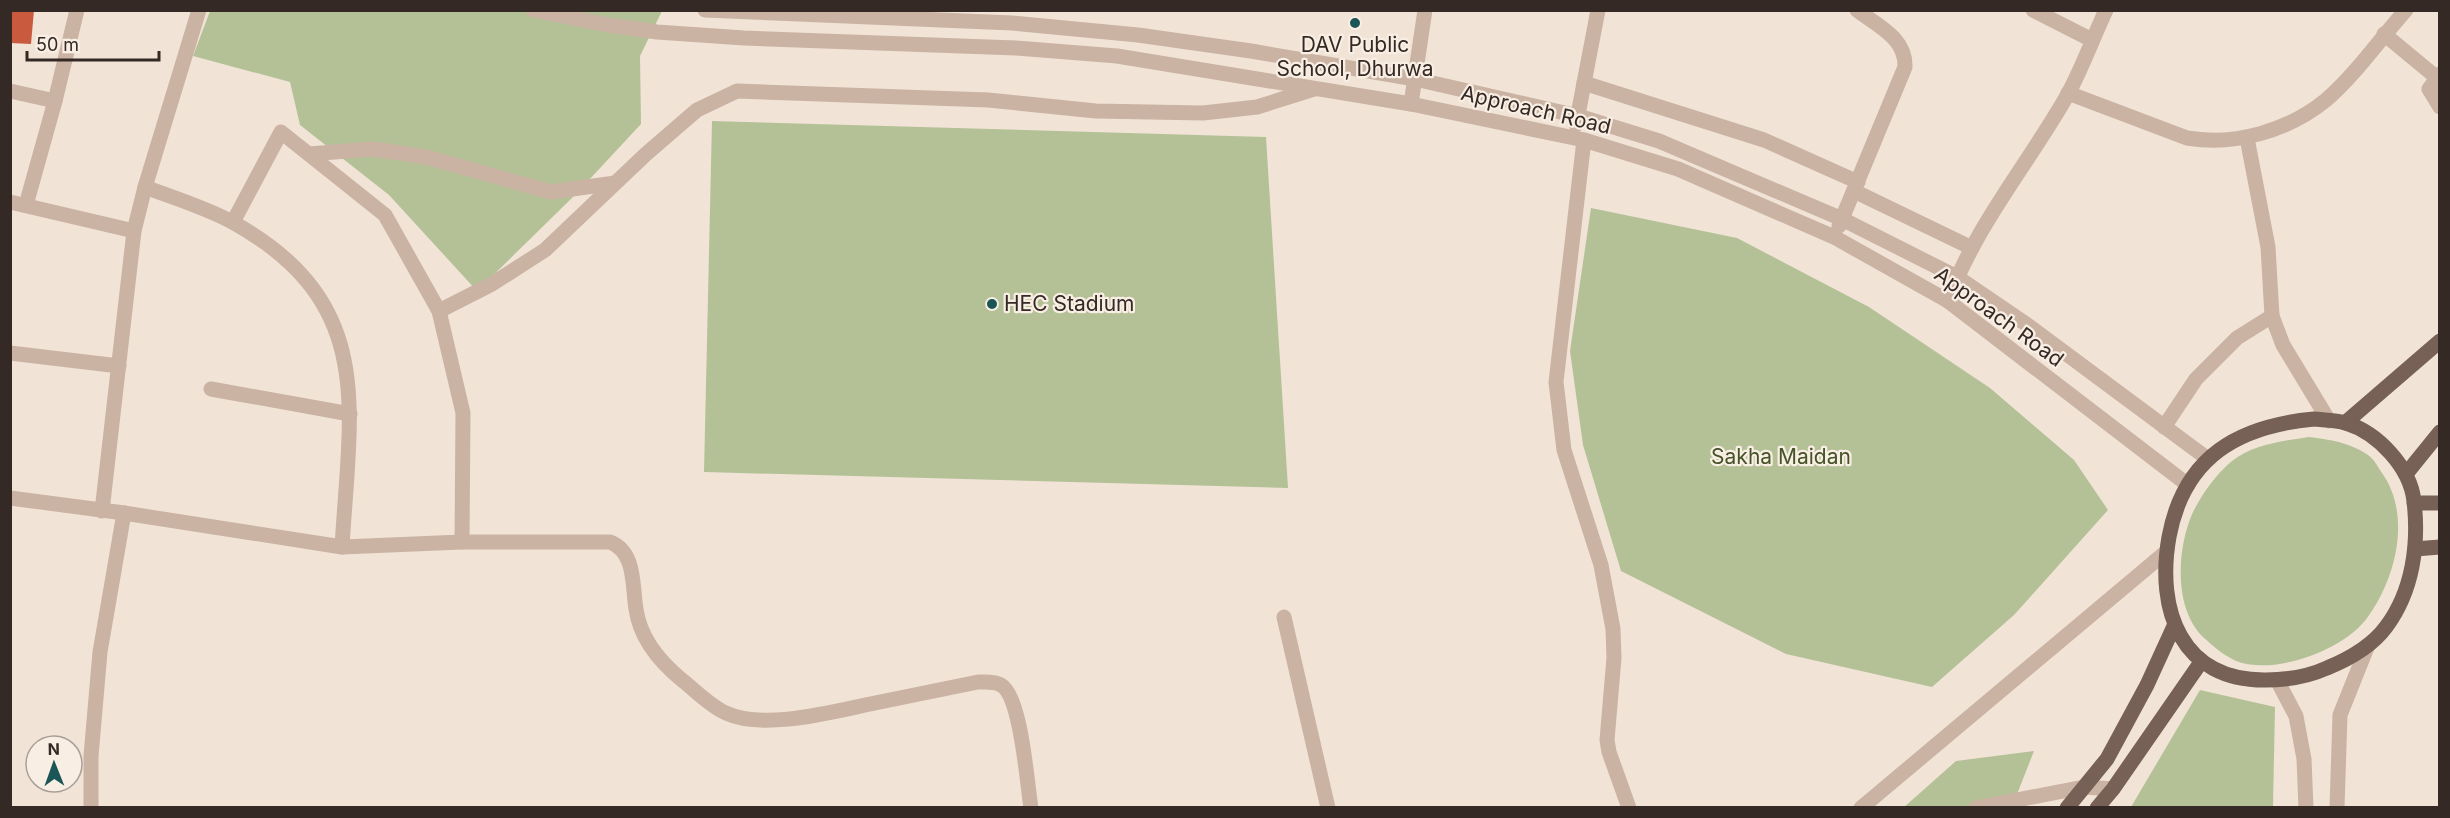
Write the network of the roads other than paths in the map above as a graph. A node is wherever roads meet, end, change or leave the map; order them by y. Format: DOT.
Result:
graph roads {
  1 [pos="77,10"];
  2 [pos="199,10"];
  3 [pos="533,10"];
  4 [pos="705,10"];
  5 [pos="1425,10"];
  6 [pos="1598,10"];
  7 [pos="1857,10"];
  8 [pos="2033,10"];
  9 [pos="2106,10"];
  10 [pos="2406,10"];
  11 [pos="880,14"];
  12 [pos="2384,34"];
  13 [pos="2092,40"];
  14 [pos="2438,75"];
  15 [pos="1415,79"];
  16 [pos="1584,83"];
  17 [pos="1317,88"];
  18 [pos="10,91"];
  19 [pos="2068,93"];
  20 [pos="55,101"];
  21 [pos="1411,104"];
  22 [pos="2439,107"];
  23 [pos="1578,116"];
  24 [pos="2247,138"];
  25 [pos="1578,139"];
  26 [pos="309,154"];
  27 [pos="615,183"];
  28 [pos="1856,186"];
  29 [pos="145,187"];
  30 [pos="18,203"];
  31 [pos="1842,219"];
  32 [pos="233,222"];
  33 [pos="134,231"];
  34 [pos="1834,237"];
  35 [pos="1972,248"];
  36 [pos="1957,277"];
  37 [pos="1948,301"];
  38 [pos="439,311"];
  39 [pos="2272,316"];
  40 [pos="2439,341"];
  41 [pos="10,353"];
  42 [pos="119,366"];
  43 [pos="211,389"];
  44 [pos="350,414"];
  45 [pos="2329,421"];
  46 [pos="2345,423"];
  47 [pos="2164,427"];
  48 [pos="2438,436"];
  49 [pos="2208,459"];
  50 [pos="2406,474"];
  51 [pos="2188,484"];
  52 [pos="10,498"];
  53 [pos="2414,503"];
  54 [pos="2439,503"];
  55 [pos="102,511"];
  56 [pos="124,513"];
  57 [pos="462,542"];
  58 [pos="2439,547"];
  59 [pos="342,548"];
  60 [pos="2415,549"];
  61 [pos="2166,552"];
  62 [pos="1284,616"];
  63 [pos="2174,626"];
  64 [pos="2368,645"];
  65 [pos="2201,662"];
  66 [pos="2277,680"];
  67 [pos="2084,787"];
  68 [pos="2113,789"];
  69 [pos="91,807"];
  70 [pos="1031,807"];
  71 [pos="1328,807"];
  72 [pos="1629,807"];
  73 [pos="1861,807"];
  74 [pos="1976,807"];
  75 [pos="2067,807"];
  76 [pos="2097,807"];
  77 [pos="2306,807"];
  78 [pos="2337,807"];
  1 -- 20 [label="street"];
  2 -- 29 [label="street"];
  3 -- 17 [label="street, Approach Road"];
  4 -- 11 [label="street, Approach Road"];
  5 -- 15 [label="street"];
  6 -- 16 [label="street"];
  7 -- 28 [label="street"];
  8 -- 13 [label="street"];
  9 -- 13 [label="street"];
  10 -- 12 [label="street"];
  11 -- 15 [label="street, Approach Road"];
  12 -- 14 [label="street"];
  12 -- 24 [label="street"];
  13 -- 19 [label="street"];
  14 -- 22 [label="street"];
  15 -- 21 [label="street"];
  15 -- 23 [label="street, Approach Road"];
  16 -- 23 [label="street"];
  16 -- 28 [label="street"];
  17 -- 21 [label="street, Approach Road"];
  17 -- 27 [label="street"];
  18 -- 20 [label="street"];
  19 -- 24 [label="street"];
  19 -- 35 [label="street"];
  20 -- 30 [label="street"];
  21 -- 25 [label="street, Approach Road"];
  23 -- 25 [label="street"];
  23 -- 31 [label="street, Approach Road"];
  24 -- 39 [label="street"];
  25 -- 34 [label="street, Approach Road"];
  25 -- 72 [label="street"];
  26 -- 27 [label="street"];
  26 -- 32 [label="street"];
  26 -- 38 [label="street"];
  27 -- 38 [label="street"];
  28 -- 31 [label="street"];
  28 -- 35 [label="street"];
  29 -- 32 [label="street"];
  29 -- 33 [label="street"];
  30 -- 33 [label="street"];
  31 -- 34 [label="street"];
  31 -- 36 [label="street, Approach Road"];
  32 -- 44 [label="street"];
  33 -- 42 [label="street"];
  34 -- 37 [label="street, Approach Road"];
  35 -- 36 [label="street"];
  36 -- 37 [label="street"];
  36 -- 47 [label="street, Approach Road"];
  37 -- 51 [label="street, Approach Road"];
  38 -- 57 [label="street"];
  39 -- 45 [label="street"];
  39 -- 47 [label="street"];
  40 -- 46 [label="main road"];
  41 -- 42 [label="street"];
  42 -- 55 [label="street"];
  43 -- 44 [label="street"];
  44 -- 59 [label="street"];
  45 -- 46 [label="main road"];
  45 -- 49 [label="main road"];
  46 -- 50 [label="main road"];
  47 -- 49 [label="street, Approach Road"];
  48 -- 50 [label="main road"];
  49 -- 51 [label="main road"];
  50 -- 53 [label="main road"];
  51 -- 61 [label="main road"];
  52 -- 55 [label="street"];
  53 -- 54 [label="main road"];
  53 -- 60 [label="main road"];
  55 -- 56 [label="street"];
  56 -- 59 [label="street"];
  56 -- 69 [label="street"];
  57 -- 59 [label="street"];
  57 -- 70 [label="street"];
  58 -- 60 [label="main road"];
  60 -- 64 [label="main road"];
  61 -- 63 [label="main road"];
  61 -- 73 [label="street"];
  62 -- 71 [label="street"];
  63 -- 65 [label="main road"];
  63 -- 67 [label="main road"];
  64 -- 66 [label="main road"];
  64 -- 78 [label="street"];
  65 -- 66 [label="main road"];
  65 -- 68 [label="main road"];
  66 -- 77 [label="street"];
  67 -- 68 [label="street"];
  67 -- 74 [label="street"];
  67 -- 75 [label="main road"];
  68 -- 76 [label="main road"];
}
